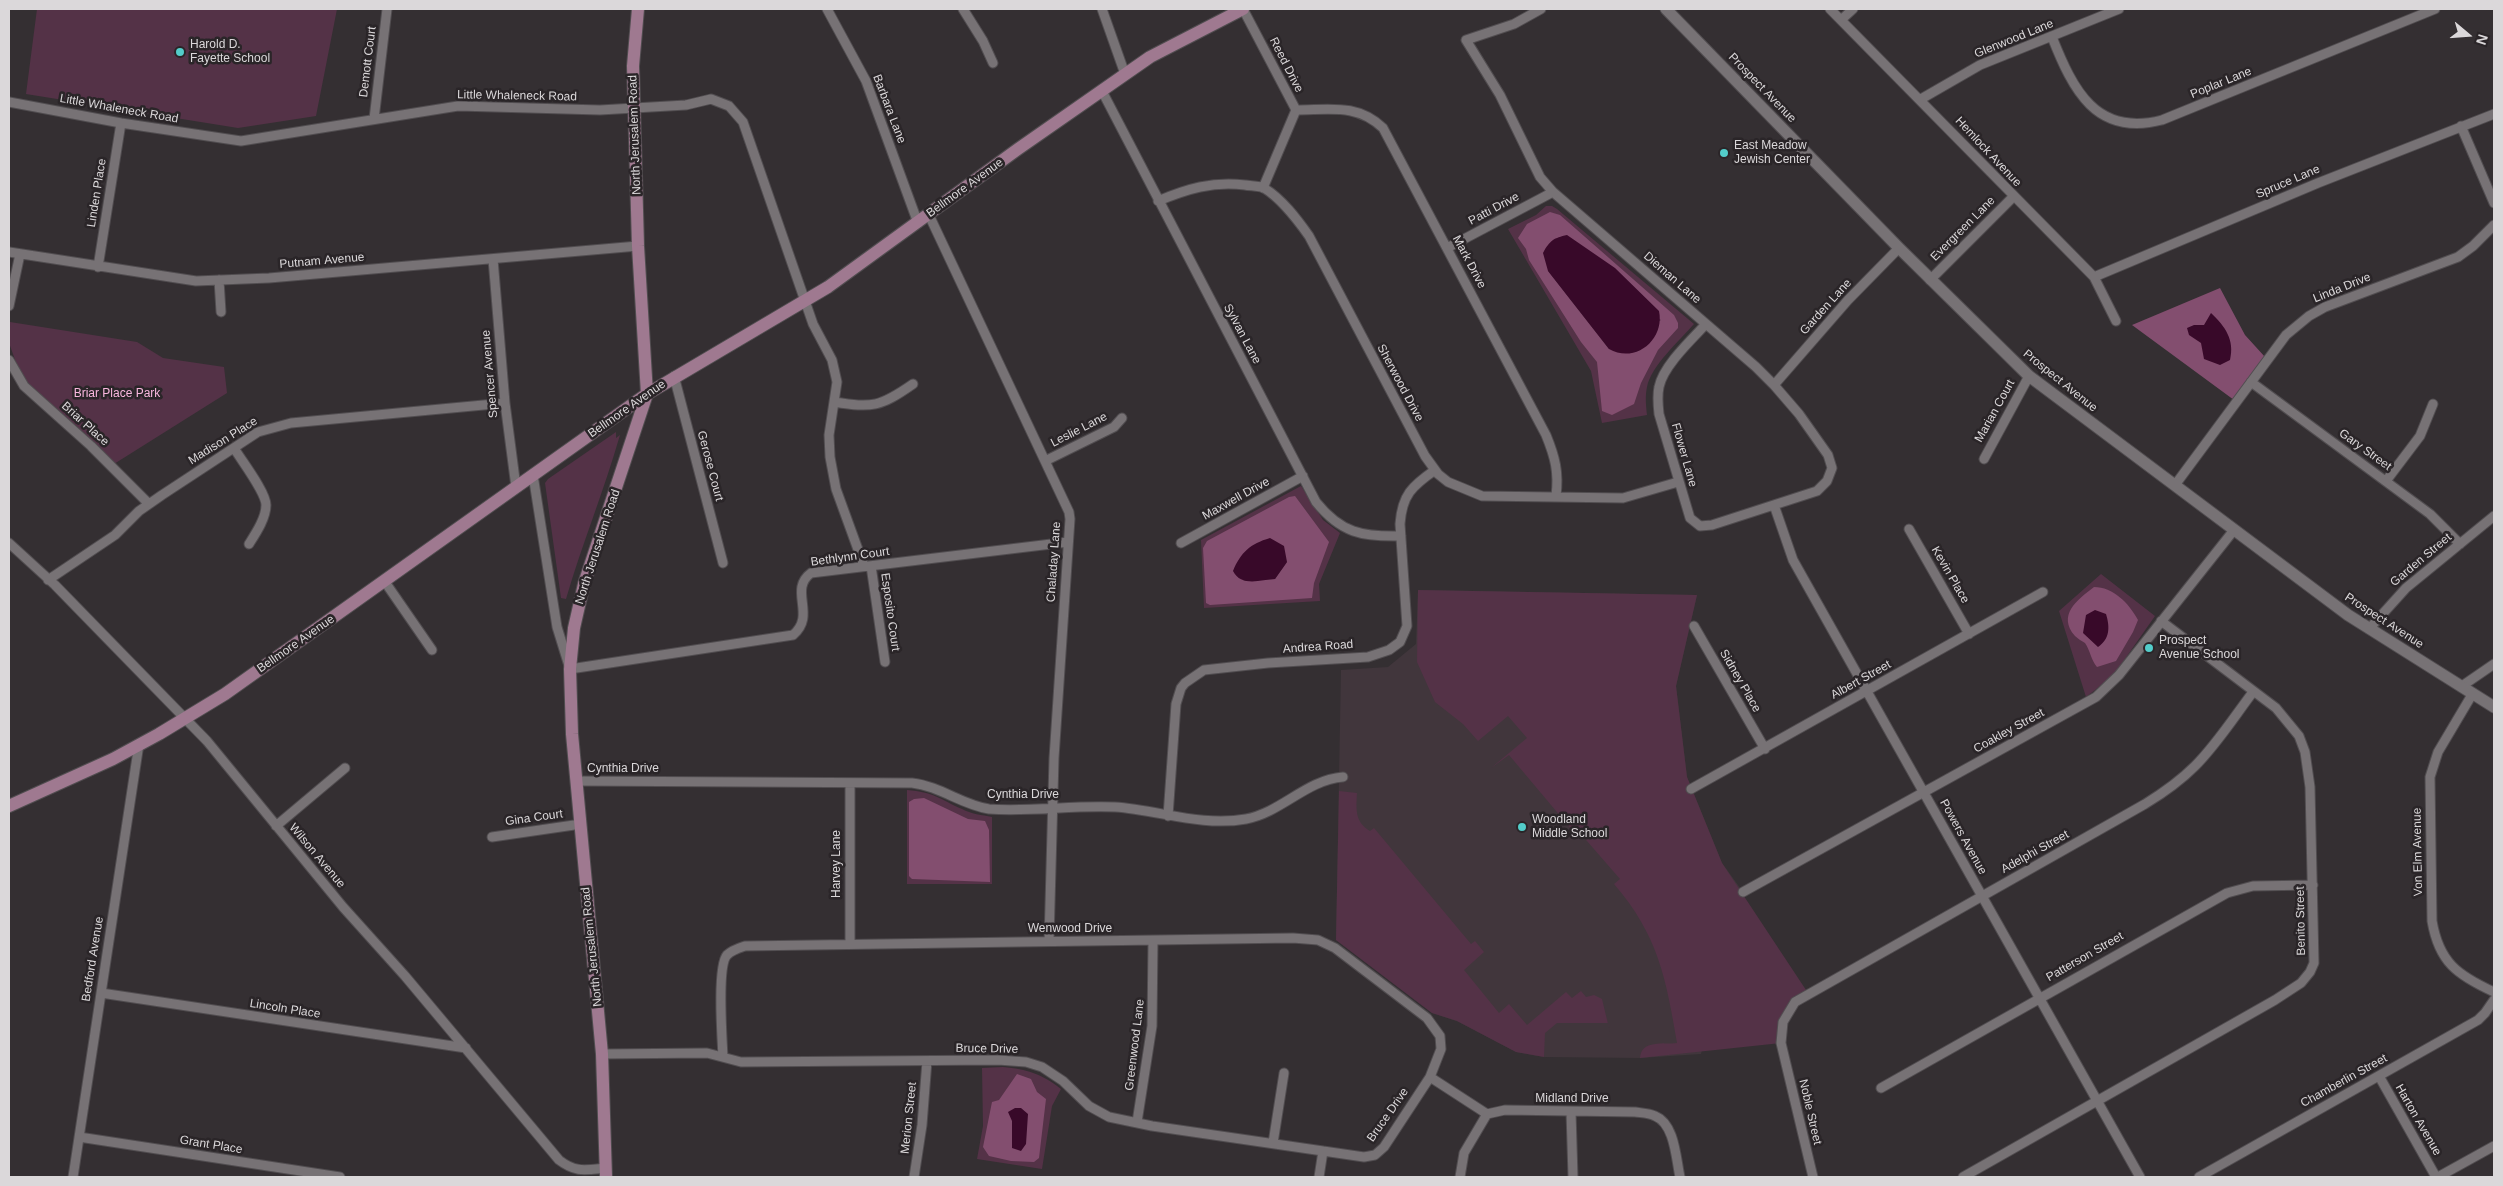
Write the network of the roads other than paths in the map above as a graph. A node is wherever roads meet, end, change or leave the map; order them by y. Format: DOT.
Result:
graph roads {
  1 [pos="388,9"];
  2 [pos="638,9"];
  3 [pos="827,9"];
  4 [pos="963,9"];
  5 [pos="1102,9"];
  6 [pos="1243,9"];
  7 [pos="1542,9"];
  8 [pos="1666,9"];
  9 [pos="1830,9"];
  10 [pos="1853,9"];
  11 [pos="2119,9"];
  12 [pos="2435,9"];
  13 [pos="1841,20"];
  14 [pos="2052,37"];
  15 [pos="993,63"];
  16 [pos="1125,74"];
  17 [pos="1102,91"];
  18 [pos="1921,99"];
  19 [pos="9,102"];
  20 [pos="635,109"];
  21 [pos="1296,110"];
  22 [pos="2494,114"];
  23 [pos="374,119"];
  24 [pos="121,123"];
  25 [pos="2461,126"];
  26 [pos="1262,188"];
  27 [pos="1553,192"];
  28 [pos="2013,197"];
  29 [pos="1158,201"];
  30 [pos="2494,203"];
  31 [pos="929,215"];
  32 [pos="918,223"];
  33 [pos="2494,225"];
  34 [pos="638,246"];
  35 [pos="1448,248"];
  36 [pos="1899,248"];
  37 [pos="9,252"];
  38 [pos="20,254"];
  39 [pos="493,258"];
  40 [pos="98,267"];
  41 [pos="2094,277"];
  42 [pos="219,280"];
  43 [pos="1930,280"];
  44 [pos="805,300"];
  45 [pos="9,306"];
  46 [pos="221,312"];
  47 [pos="2116,321"];
  48 [pos="1706,324"];
  49 [pos="9,360"];
  50 [pos="674,376"];
  51 [pos="2029,376"];
  52 [pos="2251,382"];
  53 [pos="912,384"];
  54 [pos="1774,385"];
  55 [pos="647,394"];
  56 [pos="834,402"];
  57 [pos="505,403"];
  58 [pos="2433,404"];
  59 [pos="1122,418"];
  60 [pos="234,448"];
  61 [pos="1984,458"];
  62 [pos="1045,461"];
  63 [pos="1435,470"];
  64 [pos="533,475"];
  65 [pos="1302,476"];
  66 [pos="2386,481"];
  67 [pos="1678,482"];
  68 [pos="2175,485"];
  69 [pos="516,487"];
  70 [pos="1556,496"];
  71 [pos="149,504"];
  72 [pos="1774,505"];
  73 [pos="2494,516"];
  74 [pos="1909,528"];
  75 [pos="2234,530"];
  76 [pos="1401,536"];
  77 [pos="1068,542"];
  78 [pos="9,543"];
  79 [pos="1181,543"];
  80 [pos="249,544"];
  81 [pos="2460,544"];
  82 [pos="723,563"];
  83 [pos="868,566"];
  84 [pos="48,580"];
  85 [pos="385,582"];
  86 [pos="2043,592"];
  87 [pos="2161,621"];
  88 [pos="1694,626"];
  89 [pos="2369,629"];
  90 [pos="1969,634"];
  91 [pos="432,650"];
  92 [pos="885,662"];
  93 [pos="2494,664"];
  94 [pos="570,669"];
  95 [pos="2462,686"];
  96 [pos="1867,691"];
  97 [pos="2253,692"];
  98 [pos="2473,693"];
  99 [pos="2494,707"];
  100 [pos="185,718"];
  101 [pos="139,744"];
  102 [pos="1764,749"];
  103 [pos="345,768"];
  104 [pos="1343,777"];
  105 [pos="576,781"];
  106 [pos="850,783"];
  107 [pos="1691,789"];
  108 [pos="1924,793"];
  109 [pos="9,806"];
  110 [pos="1052,808"];
  111 [pos="1168,816"];
  112 [pos="581,824"];
  113 [pos="276,826"];
  114 [pos="492,837"];
  115 [pos="2313,885"];
  116 [pos="1743,892"];
  117 [pos="1982,896"];
  118 [pos="1049,941"];
  119 [pos="1153,941"];
  120 [pos="850,944"];
  121 [pos="2494,992"];
  122 [pos="101,993"];
  123 [pos="2039,998"];
  124 [pos="2494,1000"];
  125 [pos="466,1048"];
  126 [pos="1783,1053"];
  127 [pos="602,1054"];
  128 [pos="723,1057"];
  129 [pos="927,1061"];
  130 [pos="1284,1073"];
  131 [pos="2379,1076"];
  132 [pos="1430,1077"];
  133 [pos="1881,1088"];
  134 [pos="2097,1100"];
  135 [pos="1571,1112"];
  136 [pos="1488,1114"];
  137 [pos="1138,1122"];
  138 [pos="79,1137"];
  139 [pos="1273,1143"];
  140 [pos="2494,1146"];
  141 [pos="1323,1151"];
  142 [pos="606,1172"];
  143 [pos="72,1177"];
  144 [pos="340,1177"];
  145 [pos="914,1177"];
  146 [pos="1319,1177"];
  147 [pos="1460,1177"];
  148 [pos="1573,1177"];
  149 [pos="1680,1177"];
  150 [pos="1813,1177"];
  151 [pos="1963,1177"];
  152 [pos="2140,1177"];
  153 [pos="2199,1177"];
  154 [pos="2437,1177"];
  1 -- 23 [label="street, Demott Court"];
  2 -- 20 [label="main road, North Jerusalem Road"];
  3 -- 32 [label="street, Barbara Lane"];
  4 -- 15 [label="street"];
  5 -- 16 [label="street"];
  6 -- 16 [label="main road, Bellmore Avenue"];
  6 -- 21 [label="street, Reed Drive"];
  7 -- 27 [label="street, Dieman Lane"];
  8 -- 36 [label="street, Prospect Avenue"];
  9 -- 13 [label="street, Hemlock Avenue"];
  10 -- 13 [label="street"];
  11 -- 14 [label="street, Glenwood Lane"];
  12 -- 14 [label="street, Poplar Lane"];
  13 -- 18 [label="street, Hemlock Avenue"];
  14 -- 18 [label="street, Glenwood Lane"];
  16 -- 17 [label="main road, Bellmore Avenue"];
  17 -- 29 [label="street, Sylvan Lane"];
  17 -- 31 [label="main road, Bellmore Avenue"];
  18 -- 28 [label="street, Hemlock Avenue"];
  19 -- 24 [label="street, Little Whaleneck Road"];
  20 -- 23 [label="street, Little Whaleneck Road"];
  20 -- 34 [label="main road, North Jerusalem Road"];
  20 -- 44 [label="street, Little Whaleneck Road"];
  21 -- 26 [label="street, Reed Drive"];
  21 -- 35 [label="street, Mark Drive"];
  22 -- 25 [label="street, Spruce Lane"];
  23 -- 24 [label="street, Little Whaleneck Road"];
  24 -- 40 [label="street, Linden Place"];
  25 -- 30 [label="street"];
  25 -- 41 [label="street, Spruce Lane"];
  26 -- 29 [label="street"];
  26 -- 63 [label="street, Sherwood Drive"];
  27 -- 35 [label="street, Patti Drive"];
  27 -- 48 [label="street, Dieman Lane"];
  28 -- 41 [label="street, Hemlock Avenue"];
  28 -- 43 [label="street, Evergreen Lane"];
  29 -- 65 [label="street, Sylvan Lane"];
  31 -- 32 [label="main road, Bellmore Avenue"];
  31 -- 62 [label="street, Chaladay Lane"];
  32 -- 44 [label="main road, Bellmore Avenue"];
  33 -- 52 [label="street, Linda Drive"];
  34 -- 39 [label="street, Putnam Avenue"];
  34 -- 55 [label="main road, North Jerusalem Road"];
  35 -- 70 [label="street, Mark Drive"];
  36 -- 43 [label="street, Prospect Avenue"];
  36 -- 54 [label="street, Garden Lane"];
  37 -- 38 [label="street, Putnam Avenue"];
  38 -- 40 [label="street, Putnam Avenue"];
  38 -- 45 [label="street"];
  39 -- 42 [label="street, Putnam Avenue"];
  39 -- 57 [label="street, Spencer Avenue"];
  40 -- 42 [label="street, Putnam Avenue"];
  41 -- 47 [label="street, Hemlock Avenue"];
  42 -- 46 [label="street"];
  43 -- 51 [label="street, Prospect Avenue"];
  44 -- 50 [label="main road, Bellmore Avenue"];
  44 -- 56 [label="street, Little Whaleneck Road"];
  48 -- 54 [label="street, Dieman Lane"];
  48 -- 67 [label="street, Flower Lane"];
  49 -- 71 [label="street, Briar Place"];
  50 -- 55 [label="main road, Bellmore Avenue"];
  50 -- 82 [label="street, Gerose Court"];
  51 -- 61 [label="street, Marian Court"];
  51 -- 68 [label="street, Prospect Avenue"];
  52 -- 66 [label="street, Gary Street"];
  52 -- 68 [label="street, Linda Drive"];
  53 -- 56 [label="street"];
  54 -- 72 [label="street, Dieman Lane"];
  55 -- 64 [label="main road, Bellmore Avenue"];
  55 -- 94 [label="main road, North Jerusalem Road"];
  56 -- 83 [label="street, Esposito Court"];
  57 -- 60 [label="street, Madison Place"];
  57 -- 69 [label="street, Spencer Avenue"];
  58 -- 66 [label="street"];
  59 -- 62 [label="street, Leslie Lane"];
  60 -- 71 [label="street, Madison Place"];
  60 -- 80 [label="street"];
  62 -- 77 [label="street, Chaladay Lane"];
  63 -- 70 [label="street, Sherwood Drive"];
  63 -- 76 [label="street, Andrea Road"];
  64 -- 69 [label="main road, Bellmore Avenue"];
  64 -- 94 [label="street"];
  65 -- 76 [label="street, Sylvan Lane"];
  65 -- 79 [label="street, Maxwell Drive"];
  66 -- 81 [label="street, Gary Street"];
  67 -- 70 [label="street, Sherwood Drive"];
  67 -- 72 [label="street, Flower Lane"];
  68 -- 75 [label="street, Prospect Avenue"];
  69 -- 85 [label="main road, Bellmore Avenue"];
  71 -- 84 [label="street, Madison Place"];
  72 -- 96 [label="street, Powers Avenue"];
  73 -- 81 [label="street, Garden Street"];
  74 -- 90 [label="street, Kevin Place"];
  75 -- 87 [label="street, Coakley Street"];
  75 -- 89 [label="street, Prospect Avenue"];
  76 -- 111 [label="street, Andrea Road"];
  77 -- 83 [label="street, Bethlynn Court"];
  77 -- 110 [label="street, Chaladay Lane"];
  78 -- 84 [label="street, Wilson Avenue"];
  81 -- 89 [label="street, Garden Street"];
  83 -- 92 [label="street, Esposito Court"];
  83 -- 94 [label="street, Bethlynn Court"];
  84 -- 100 [label="street, Wilson Avenue"];
  85 -- 91 [label="street"];
  85 -- 100 [label="main road, Bellmore Avenue"];
  86 -- 90 [label="street, Albert Street"];
  87 -- 97 [label="street, Benito Street"];
  87 -- 108 [label="street, Coakley Street"];
  88 -- 102 [label="street, Sidney Place"];
  89 -- 95 [label="street, Prospect Avenue"];
  90 -- 96 [label="street, Albert Street"];
  93 -- 95 [label="street"];
  94 -- 105 [label="main road, North Jerusalem Road"];
  95 -- 98 [label="street, Prospect Avenue"];
  96 -- 102 [label="street, Albert Street"];
  96 -- 108 [label="street, Powers Avenue"];
  97 -- 115 [label="street, Benito Street"];
  97 -- 117 [label="street, Adelphi Street"];
  98 -- 99 [label="street, Prospect Avenue"];
  98 -- 121 [label="street, Von Elm Avenue"];
  100 -- 101 [label="main road, Bellmore Avenue"];
  100 -- 113 [label="street, Wilson Avenue"];
  101 -- 109 [label="main road, Bellmore Avenue"];
  101 -- 122 [label="street, Bedford Avenue"];
  102 -- 107 [label="street, Albert Street"];
  103 -- 113 [label="street"];
  104 -- 111 [label="street, Cynthia Drive"];
  105 -- 106 [label="street, Cynthia Drive"];
  105 -- 112 [label="main road, North Jerusalem Road"];
  106 -- 110 [label="street, Cynthia Drive"];
  106 -- 120 [label="street, Harvey Lane"];
  108 -- 116 [label="street, Coakley Street"];
  108 -- 117 [label="street, Powers Avenue"];
  110 -- 111 [label="street, Cynthia Drive"];
  110 -- 118 [label="street, Chaladay Lane"];
  112 -- 114 [label="street, Gina Court"];
  112 -- 127 [label="main road, North Jerusalem Road"];
  113 -- 125 [label="street, Wilson Avenue"];
  115 -- 123 [label="street, Patterson Street"];
  115 -- 134 [label="street, Benito Street"];
  117 -- 123 [label="street, Powers Avenue"];
  117 -- 126 [label="street, Adelphi Street"];
  118 -- 119 [label="street, Wenwood Drive"];
  118 -- 120 [label="street, Wenwood Drive"];
  119 -- 132 [label="street, Wenwood Drive"];
  119 -- 137 [label="street, Greenwood Lane"];
  120 -- 128 [label="street, Wenwood Drive"];
  122 -- 125 [label="street, Lincoln Place"];
  122 -- 138 [label="street, Bedford Avenue"];
  123 -- 133 [label="street, Patterson Street"];
  123 -- 134 [label="street, Powers Avenue"];
  124 -- 131 [label="street, Chamberlin Street"];
  125 -- 142 [label="street, Wilson Avenue"];
  126 -- 150 [label="street, Noble Street"];
  127 -- 128 [label="street, Bruce Drive"];
  127 -- 142 [label="main road, North Jerusalem Road"];
  128 -- 129 [label="street, Bruce Drive"];
  129 -- 137 [label="street, Bruce Drive"];
  129 -- 145 [label="street, Merion Street"];
  130 -- 139 [label="street"];
  131 -- 153 [label="street, Chamberlin Street"];
  131 -- 154 [label="street, Harton Avenue"];
  132 -- 136 [label="street"];
  132 -- 141 [label="street, Bruce Drive"];
  134 -- 151 [label="street, Benito Street"];
  134 -- 152 [label="street, Powers Avenue"];
  135 -- 136 [label="street, Midland Drive"];
  135 -- 148 [label="street"];
  135 -- 149 [label="street, Midland Drive"];
  136 -- 147 [label="street"];
  137 -- 139 [label="street, Bruce Drive"];
  138 -- 143 [label="street, Bedford Avenue"];
  138 -- 144 [label="street, Grant Place"];
  139 -- 141 [label="street, Bruce Drive"];
  140 -- 154 [label="street"];
  141 -- 146 [label="street"];
}
